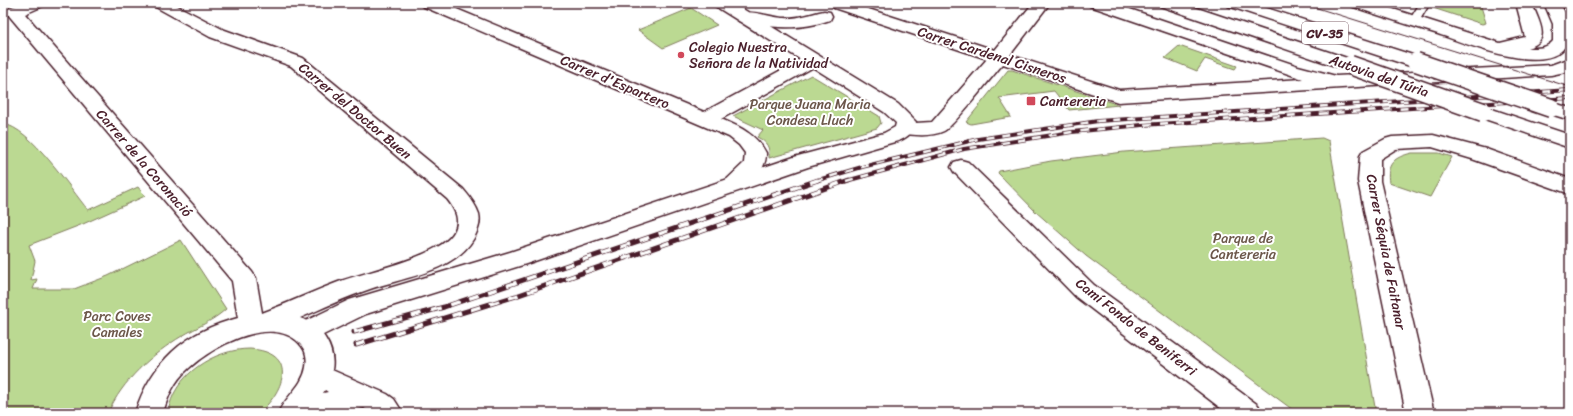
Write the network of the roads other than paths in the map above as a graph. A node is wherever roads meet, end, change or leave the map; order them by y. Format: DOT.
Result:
graph roads {
  1 [pos="37,3"];
  2 [pos="160,3"];
  3 [pos="428,3"];
  4 [pos="721,3"];
  5 [pos="1042,3"];
  6 [pos="1096,3"];
  7 [pos="1166,3"];
  8 [pos="1234,3"];
  9 [pos="1357,3"];
  10 [pos="1425,3"];
  11 [pos="1524,3"];
  12 [pos="1552,3"];
  13 [pos="841,4"];
  14 [pos="9,10"];
  15 [pos="824,16"];
  16 [pos="745,17"];
  17 [pos="1414,20"];
  18 [pos="1567,35"];
  19 [pos="1473,39"];
  20 [pos="786,42"];
  21 [pos="999,57"];
  22 [pos="813,60"];
  23 [pos="1570,64"];
  24 [pos="1336,82"];
  25 [pos="1570,114"];
  26 [pos="705,120"];
  27 [pos="906,128"];
  28 [pos="1570,142"];
  29 [pos="961,167"];
  30 [pos="733,184"];
  31 [pos="1570,187"];
  32 [pos="259,323"];
  33 [pos="306,332"];
  34 [pos="317,375"];
  35 [pos="366,396"];
  36 [pos="294,411"];
  37 [pos="149,413"];
  38 [pos="389,413"];
  39 [pos="1248,413"];
  40 [pos="1420,413"];
  1 -- 14 [label="main road"];
  2 -- 32 [label="main road, Carrer del Doctor Buen"];
  3 -- 26 [label="main road, Carrer d'Espartero"];
  4 -- 16 [label="main road"];
  5 -- 21 [label="main road"];
  6 -- 24 [label="main road"];
  7 -- 28 [label="main road, Autovia del Túria / CV-35, bridge"];
  8 -- 25 [label="main road, Autovia del Túria / CV-35, bridge"];
  9 -- 17 [label="main road"];
  10 -- 17 [label="lane"];
  11 -- 19 [label="main road"];
  12 -- 18 [label="main road"];
  13 -- 15 [label="main road"];
  13 -- 21 [label="main road, Carrer Cardenal Cisneros"];
  14 -- 32 [label="main road, Carrer de la Coronació"];
  15 -- 16 [label="main road"];
  15 -- 20 [label="main road"];
  16 -- 20 [label="main road"];
  17 -- 19 [label="main road"];
  18 -- 19 [label="main road"];
  20 -- 22 [label="main road"];
  21 -- 24 [label="main road, Carrer Cardenal Cisneros"];
  21 -- 27 [label="main road"];
  22 -- 26 [label="main road"];
  22 -- 27 [label="main road"];
  23 -- 24 [label="main road, Carrer Cardenal Cisneros"];
  26 -- 30 [label="main road, Carrer d'Espartero"];
  27 -- 30 [label="main road"];
  29 -- 39 [label="main road, Camí Fondo de Beniferri"];
  30 -- 33 [label="main road"];
  31 -- 40 [label="main road, Carrer Séquia de Faitanar"];
  32 -- 33 [label="main road"];
  32 -- 37 [label="main road"];
  33 -- 34 [label="main road"];
  34 -- 35 [label="main road"];
  34 -- 36 [label="main road"];
  35 -- 36 [label="main road"];
  35 -- 38 [label="main road"];
}
